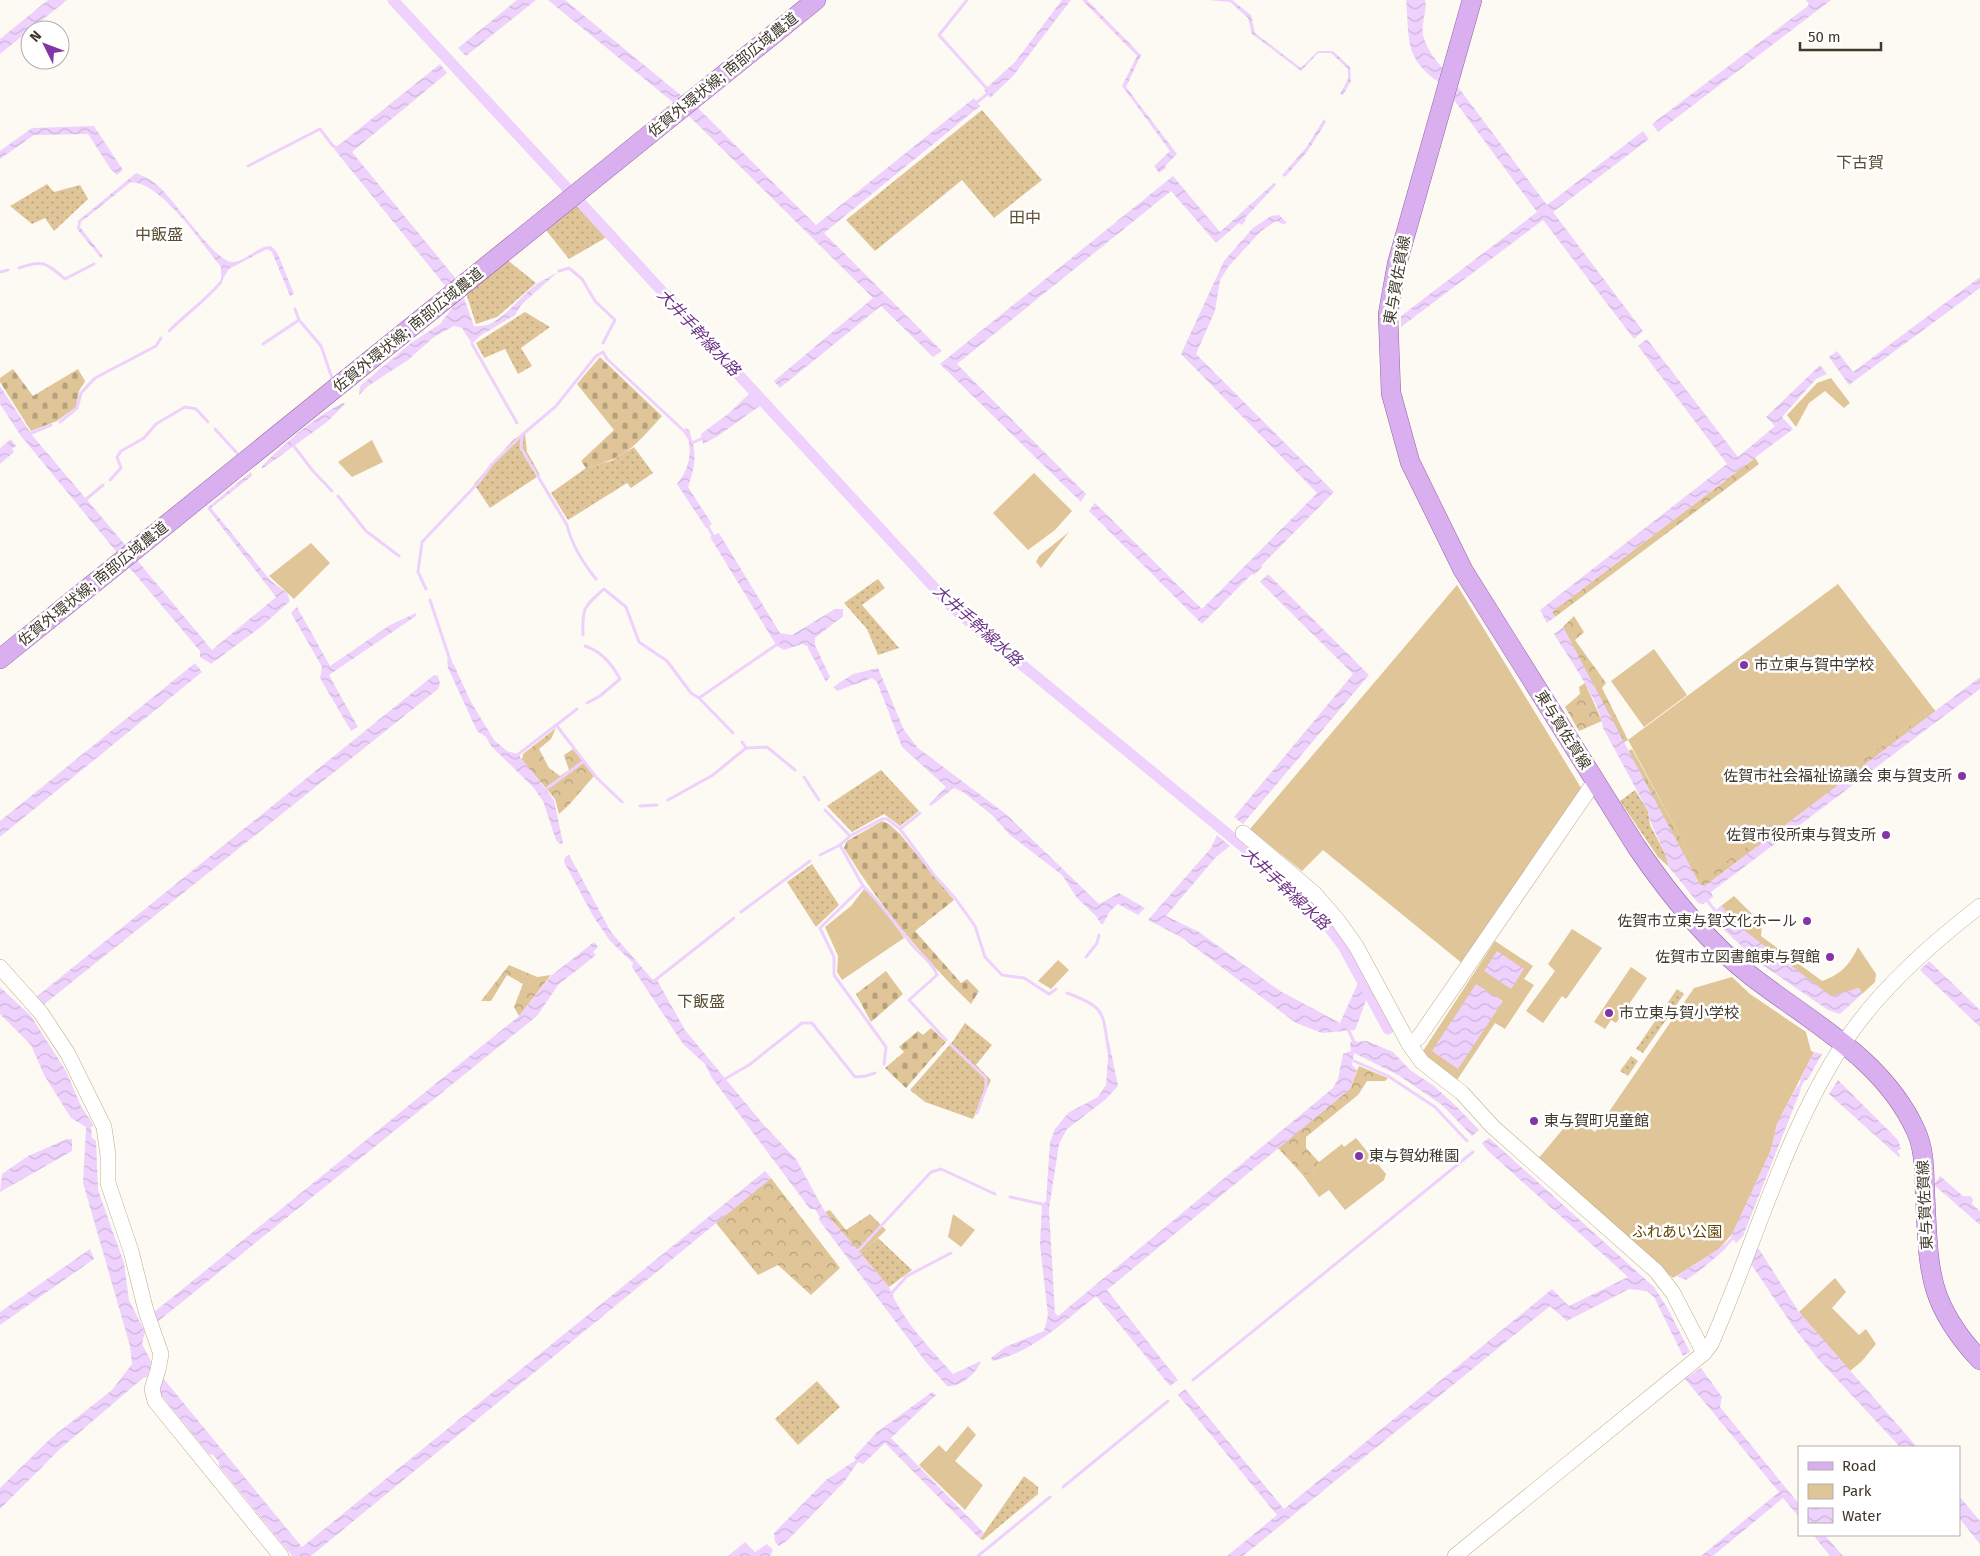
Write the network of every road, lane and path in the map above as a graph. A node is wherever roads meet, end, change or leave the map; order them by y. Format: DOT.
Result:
graph roads {
  1 [pos="816,0"];
  2 [pos="1472,0"];
  3 [pos="0,660"];
  4 [pos="1595,781"];
  5 [pos="1243,833"];
  6 [pos="1980,906"];
  7 [pos="0,967"];
  8 [pos="1844,1042"];
  9 [pos="1408,1044"];
  10 [pos="1704,1353"];
  11 [pos="1980,1360"];
  12 [pos="281,1556"];
  13 [pos="1455,1556"];
  1 -- 3 [label="main road, 佐賀外環状線; 南部広域農道"];
  2 -- 4 [label="main road, 東与賀佐賀線"];
  4 -- 8 [label="main road, 東与賀佐賀線"];
  4 -- 9 [label="street"];
  5 -- 9 [label="street"];
  6 -- 8 [label="street"];
  7 -- 12 [label="street"];
  8 -- 10 [label="street"];
  8 -- 11 [label="main road, 東与賀佐賀線"];
  9 -- 10 [label="street"];
  10 -- 13 [label="street"];
}
